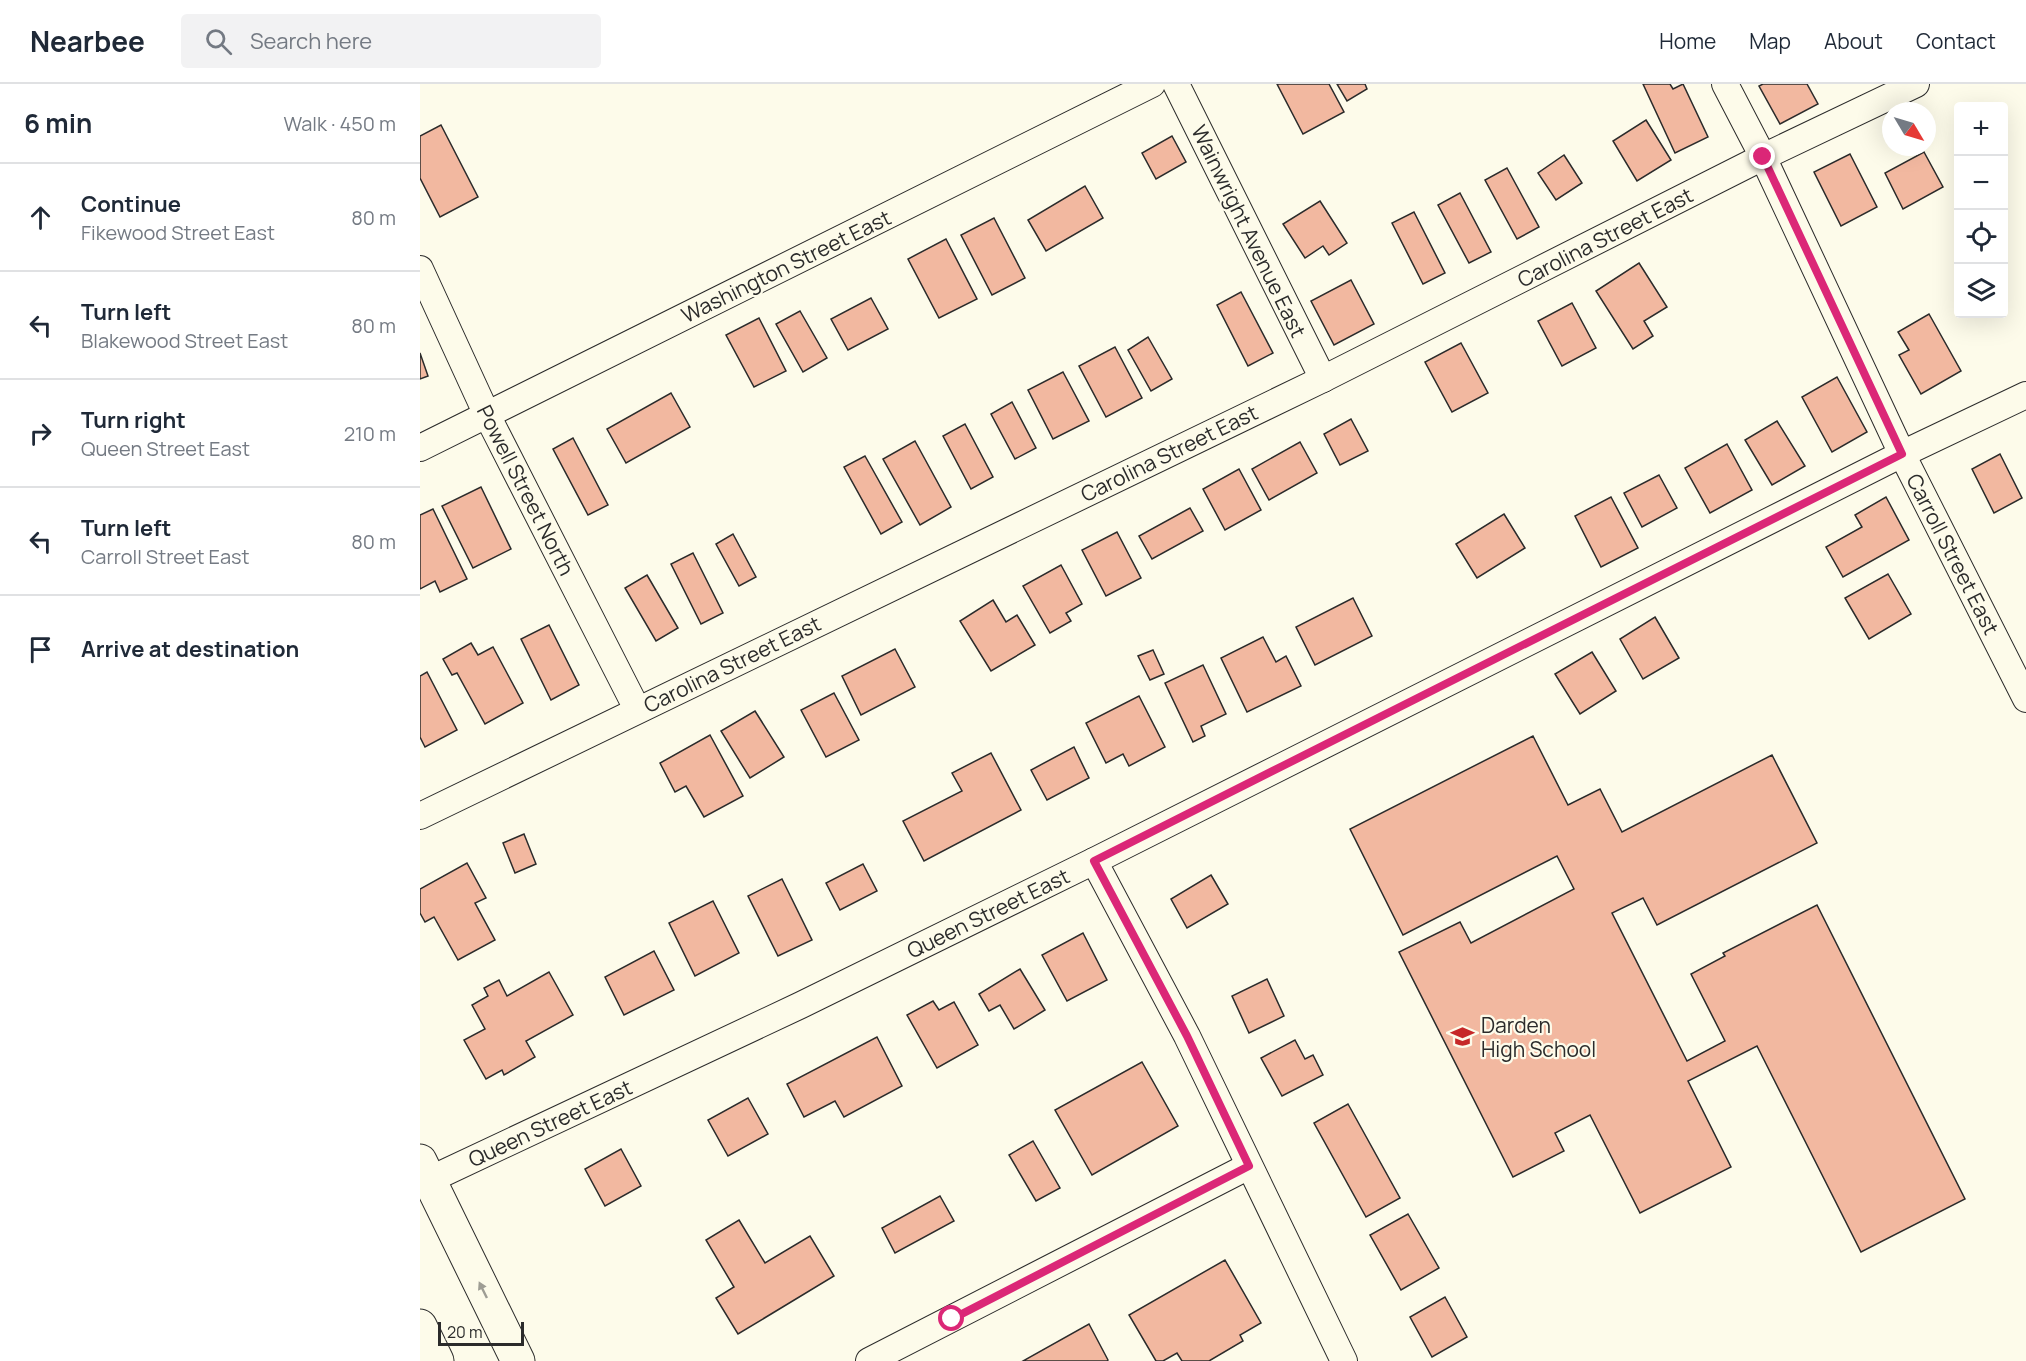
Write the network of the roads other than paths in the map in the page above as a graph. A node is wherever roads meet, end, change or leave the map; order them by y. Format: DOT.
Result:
graph roads {
  1 [pos="1152,84"];
  2 [pos="1176,84"];
  3 [pos="1725,84"];
  4 [pos="1916,84"];
  5 [pos="1763,157"];
  6 [pos="420,269"];
  7 [pos="1323,379"];
  8 [pos="2026,395"];
  9 [pos="487,415"];
  10 [pos="420,448"];
  11 [pos="1902,454"];
  12 [pos="2026,699"];
  13 [pos="637,709"];
  14 [pos="420,816"];
  15 [pos="1094,861"];
  16 [pos="1249,1166"];
  17 [pos="424,1171"];
  18 [pos="420,1326"];
  19 [pos="437,1361"];
  20 [pos="518,1361"];
  21 [pos="869,1361"];
  22 [pos="1344,1361"];
  1 -- 9 [label="street, Washington Street East"];
  2 -- 7 [label="street, Wainwright Avenue East"];
  3 -- 5 [label="street, Carroll Street East"];
  4 -- 5 [label="street, Carolina Street East"];
  5 -- 7 [label="street, Carolina Street East"];
  5 -- 11 [label="street, Carroll Street East"];
  6 -- 9 [label="street, Powell Street North"];
  7 -- 13 [label="street, Carolina Street East"];
  8 -- 11 [label="street, Queen Street East"];
  9 -- 10 [label="street, Washington Street East"];
  9 -- 13 [label="street, Powell Street North"];
  11 -- 12 [label="street, Carroll Street East"];
  11 -- 15 [label="street, Queen Street East"];
  13 -- 14 [label="street, Carolina Street East"];
  15 -- 16 [label="street"];
  15 -- 17 [label="street, Queen Street East"];
  16 -- 21 [label="street"];
  16 -- 22 [label="street"];
  20 -- 17 [label="highway, one-way"];
  18 -- 19 [label="highway"];
}
